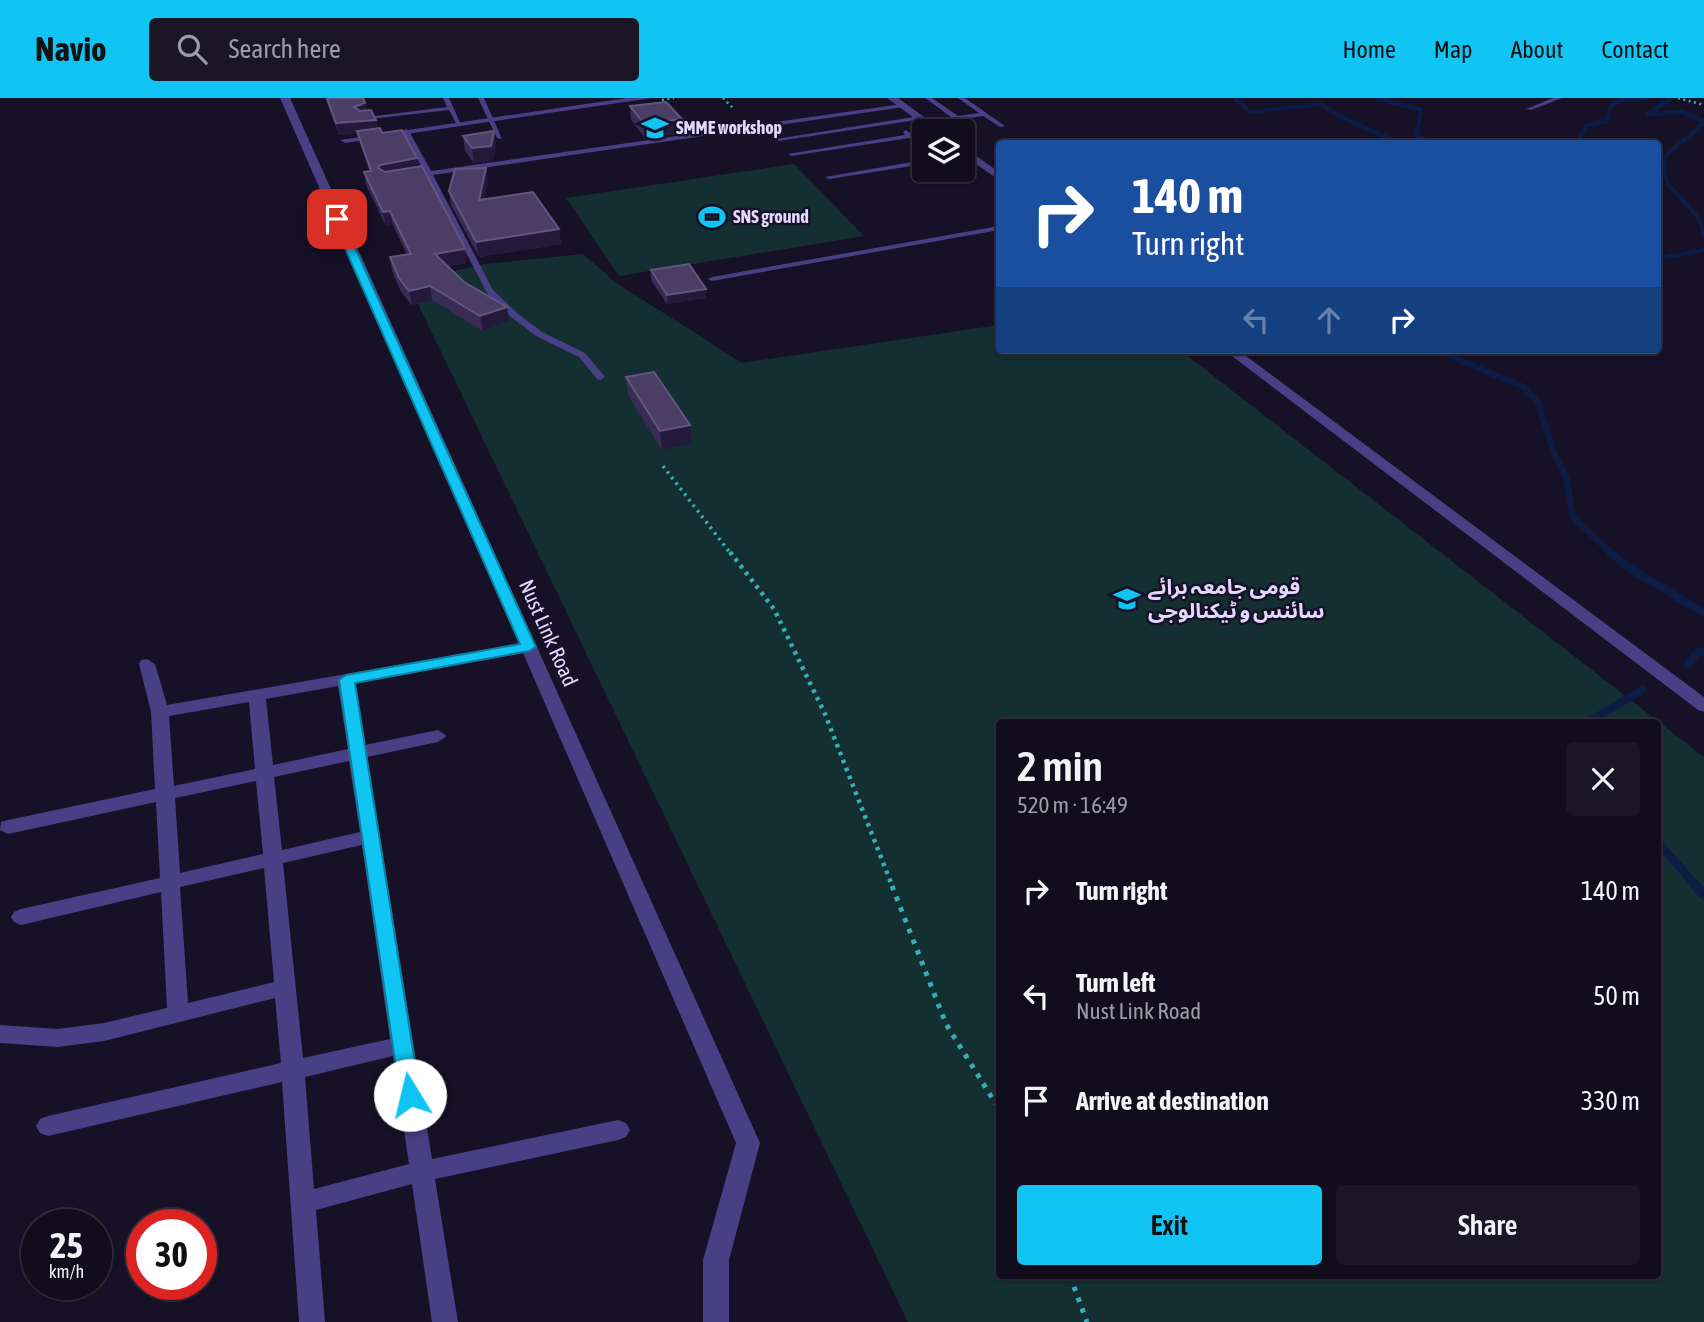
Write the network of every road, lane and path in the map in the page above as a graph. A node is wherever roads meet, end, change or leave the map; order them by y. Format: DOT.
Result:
graph roads {
  1 [pos="285,98"];
  2 [pos="446,98"];
  3 [pos="481,98"];
  4 [pos="647,98"];
  5 [pos="723,98"];
  6 [pos="892,98"];
  7 [pos="928,98"];
  8 [pos="961,98"];
  9 [pos="1559,98"];
  10 [pos="1678,98"];
  11 [pos="600,101"];
  12 [pos="1704,105"];
  13 [pos="902,106"];
  14 [pos="451,108"];
  15 [pos="733,108"];
  16 [pos="1529,109"];
  17 [pos="984,114"];
  18 [pos="362,118"];
  19 [pos="921,119"];
  20 [pos="957,119"];
  21 [pos="490,120"];
  22 [pos="912,122"];
  23 [pos="895,123"];
  24 [pos="459,124"];
  25 [pos="1002,126"];
  26 [pos="406,131"];
  27 [pos="911,136"];
  28 [pos="500,138"];
  29 [pos="779,139"];
  30 [pos="345,140"];
  31 [pos="791,154"];
  32 [pos="975,160"];
  33 [pos="912,164"];
  34 [pos="430,173"];
  35 [pos="996,175"];
  36 [pos="828,177"];
  37 [pos="398,178"];
  38 [pos="996,229"];
  39 [pos="712,279"];
  40 [pos="1235,354"];
  41 [pos="600,377"];
  42 [pos="663,466"];
  43 [pos="529,647"];
  44 [pos="147,664"];
  45 [pos="346,680"];
  46 [pos="257,693"];
  47 [pos="1704,706"];
  48 [pos="160,712"];
  49 [pos="438,736"];
  50 [pos="358,755"];
  51 [pos="264,772"];
  52 [pos="166,792"];
  53 [pos="8,827"];
  54 [pos="370,836"];
  55 [pos="271,858"];
  56 [pos="171,882"];
  57 [pos="21,917"];
  58 [pos="284,988"];
  59 [pos="178,1013"];
  60 [pos="0,1034"];
  61 [pos="402,1045"];
  62 [pos="293,1071"];
  63 [pos="996,1104"];
  64 [pos="48,1126"];
  65 [pos="618,1129"];
  66 [pos="422,1171"];
  67 [pos="303,1203"];
  68 [pos="1071,1279"];
  69 [pos="312,1322"];
  70 [pos="445,1322"];
  71 [pos="716,1322"];
  72 [pos="1087,1322"];
  1 -- 43 [label="street, Nust Link Road"];
  2 -- 14 [label="lane"];
  3 -- 21 [label="lane"];
  4 -- 11 [label="street"];
  5 -- 15 [label="path"];
  6 -- 13 [label="street"];
  7 -- 20 [label="lane"];
  8 -- 17 [label="lane"];
  9 -- 16 [label="lane"];
  10 -- 12 [label="path"];
  11 -- 21 [label="street"];
  13 -- 19 [label="street"];
  13 -- 34 [label="lane"];
  14 -- 18 [label="lane"];
  14 -- 24 [label="lane"];
  17 -- 20 [label="lane"];
  17 -- 25 [label="lane"];
  21 -- 24 [label="street"];
  21 -- 28 [label="lane"];
  22 -- 23 [label="lane"];
  23 -- 27 [label="lane"];
  23 -- 29 [label="lane"];
  24 -- 26 [label="street"];
  26 -- 30 [label="street"];
  26 -- 34 [label="lane"];
  27 -- 31 [label="lane"];
  32 -- 35 [label="street"];
  33 -- 36 [label="lane"];
  34 -- 37 [label="lane"];
  34 -- 41 [label="lane"];
  38 -- 39 [label="lane"];
  40 -- 47 [label="street"];
  42 -- 63 [label="path"];
  43 -- 45 [label="street"];
  43 -- 71 [label="street, Nust Link Road"];
  44 -- 48 [label="street"];
  45 -- 46 [label="street"];
  45 -- 50 [label="street"];
  46 -- 48 [label="street"];
  46 -- 51 [label="street"];
  48 -- 52 [label="street"];
  49 -- 50 [label="street"];
  50 -- 51 [label="street"];
  50 -- 54 [label="street"];
  51 -- 52 [label="street"];
  51 -- 55 [label="street"];
  52 -- 53 [label="street"];
  52 -- 56 [label="street"];
  54 -- 55 [label="street"];
  54 -- 61 [label="street"];
  55 -- 56 [label="street"];
  55 -- 58 [label="street"];
  56 -- 57 [label="street"];
  56 -- 59 [label="street"];
  58 -- 59 [label="street"];
  58 -- 62 [label="street"];
  59 -- 60 [label="street"];
  61 -- 62 [label="street"];
  61 -- 66 [label="street"];
  62 -- 64 [label="street"];
  62 -- 67 [label="street"];
  65 -- 66 [label="street"];
  66 -- 67 [label="street"];
  66 -- 70 [label="street"];
  67 -- 69 [label="street"];
  68 -- 72 [label="path"];
}
